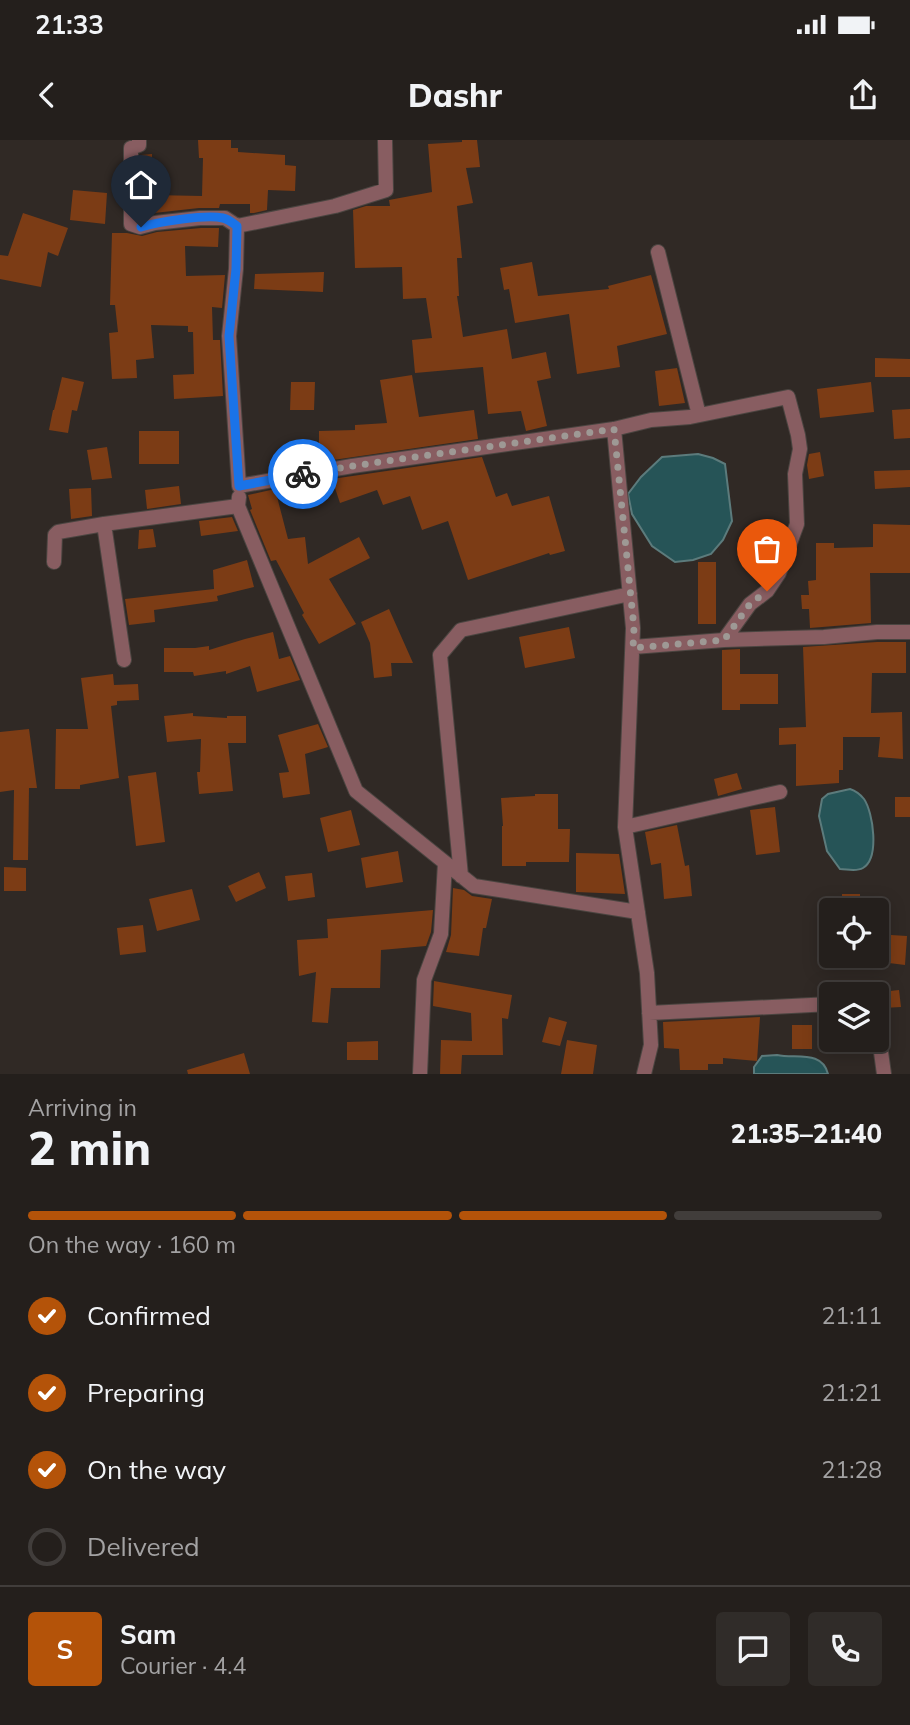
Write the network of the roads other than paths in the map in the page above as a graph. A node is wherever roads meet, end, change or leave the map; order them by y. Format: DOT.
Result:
graph roads {
  1 [pos="139,140"];
  2 [pos="385,140"];
  3 [pos="237,226"];
  4 [pos="658,252"];
  5 [pos="699,415"];
  6 [pos="614,429"];
  7 [pos="239,486"];
  8 [pos="238,506"];
  9 [pos="104,524"];
  10 [pos="54,562"];
  11 [pos="630,594"];
  12 [pos="910,632"];
  13 [pos="724,640"];
  14 [pos="633,648"];
  15 [pos="124,660"];
  16 [pos="780,792"];
  17 [pos="625,827"];
  18 [pos="445,863"];
  19 [pos="461,876"];
  20 [pos="638,912"];
  21 [pos="819,1005"];
  22 [pos="649,1013"];
  23 [pos="881,1052"];
  24 [pos="420,1074"];
  25 [pos="644,1074"];
  26 [pos="884,1074"];
  1 -- 3 [label="street"];
  2 -- 3 [label="street"];
  3 -- 7 [label="street"];
  4 -- 5 [label="street"];
  5 -- 6 [label="street"];
  5 -- 13 [label="street"];
  6 -- 7 [label="street"];
  6 -- 11 [label="street"];
  7 -- 8 [label="street"];
  8 -- 9 [label="street"];
  8 -- 18 [label="street"];
  9 -- 10 [label="street"];
  9 -- 15 [label="street"];
  11 -- 14 [label="street"];
  11 -- 19 [label="street"];
  12 -- 13 [label="street"];
  13 -- 14 [label="street"];
  14 -- 17 [label="street"];
  16 -- 17 [label="street"];
  17 -- 20 [label="street"];
  18 -- 19 [label="street"];
  18 -- 24 [label="street"];
  19 -- 20 [label="street"];
  20 -- 22 [label="street"];
  21 -- 22 [label="street"];
  22 -- 25 [label="street"];
  23 -- 26 [label="street"];
}
